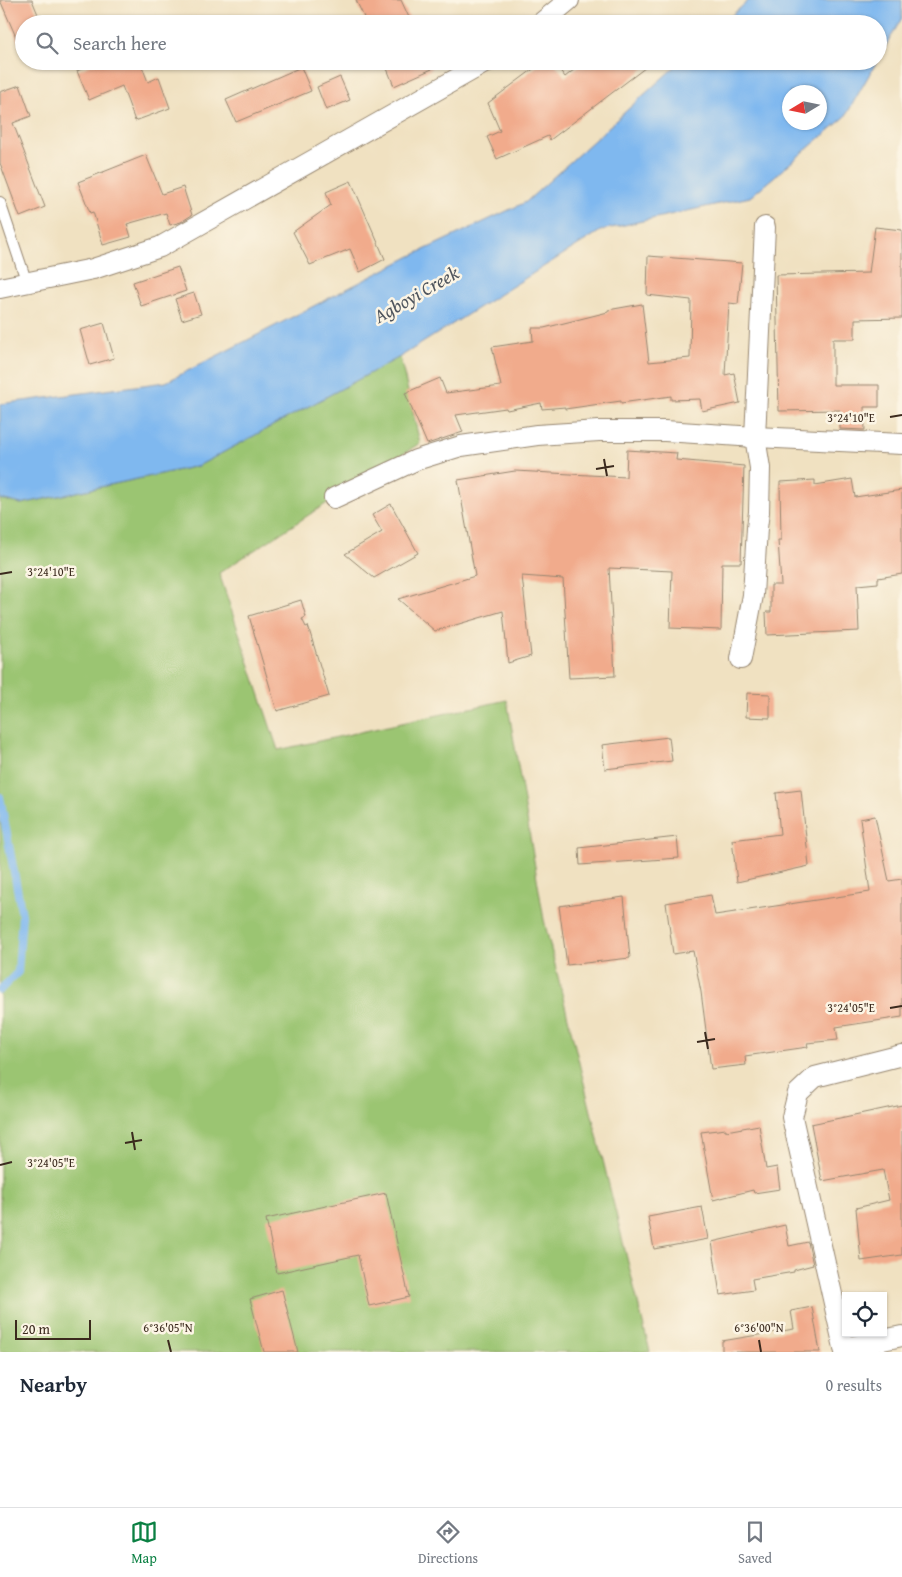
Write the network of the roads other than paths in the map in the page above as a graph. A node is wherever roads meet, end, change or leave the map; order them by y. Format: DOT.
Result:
graph roads {
  1 [pos="569,0"];
  2 [pos="551,15"];
  3 [pos="472,70"];
  4 [pos="0,202"];
  5 [pos="765,227"];
  6 [pos="27,283"];
  7 [pos="0,288"];
  8 [pos="755,437"];
  9 [pos="902,444"];
  10 [pos="334,498"];
  11 [pos="741,658"];
  12 [pos="902,1055"];
  13 [pos="902,1336"];
  14 [pos="845,1350"];
  1 -- 2 [label="street"];
  3 -- 6 [label="street"];
  4 -- 6 [label="lane"];
  5 -- 8 [label="street"];
  6 -- 7 [label="street"];
  8 -- 9 [label="street"];
  8 -- 10 [label="street"];
  8 -- 11 [label="street"];
  12 -- 14 [label="street"];
  13 -- 14 [label="street"];
}
